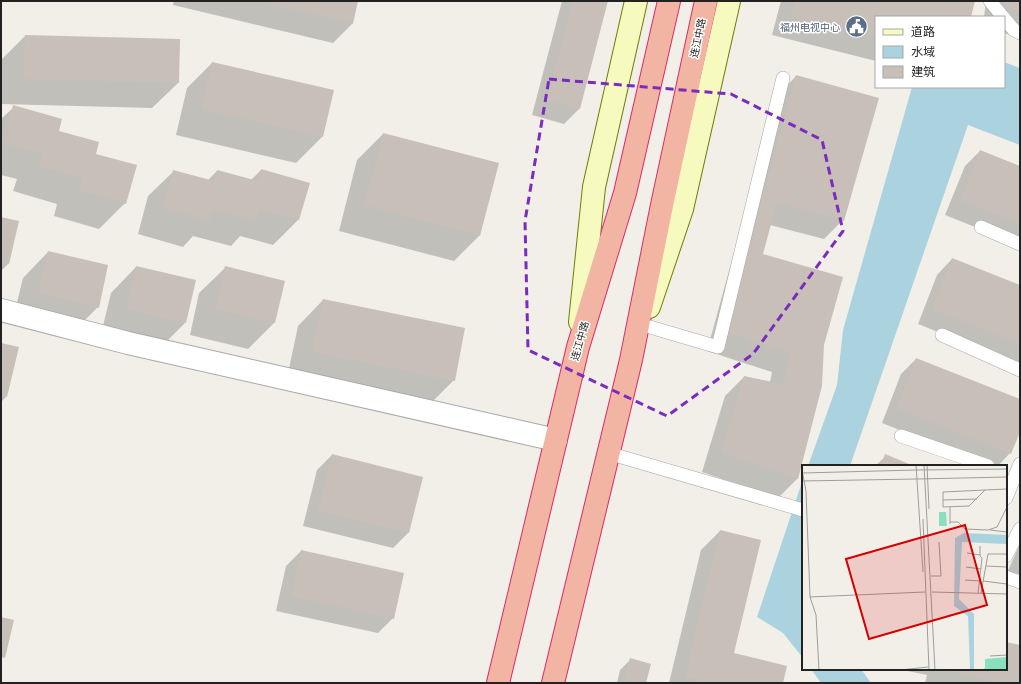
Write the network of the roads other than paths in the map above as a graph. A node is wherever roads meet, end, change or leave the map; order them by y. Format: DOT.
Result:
graph roads {
  1 [pos="636,1"];
  2 [pos="669,1"];
  3 [pos="706,1"];
  4 [pos="729,1"];
  5 [pos="990,1"];
  6 [pos="1003,16"];
  7 [pos="1005,18"];
  8 [pos="1020,33"];
  9 [pos="783,78"];
  10 [pos="981,227"];
  11 [pos="1020,244"];
  12 [pos="1,310"];
  13 [pos="643,325"];
  14 [pos="942,335"];
  15 [pos="578,347"];
  16 [pos="631,360"];
  17 [pos="1020,370"];
  18 [pos="901,436"];
  19 [pos="556,440"];
  20 [pos="608,453"];
  21 [pos="985,465"];
  22 [pos="1014,471"];
  23 [pos="1007,495"];
  24 [pos="802,510"];
  25 [pos="1020,528"];
  26 [pos="1007,554"];
  27 [pos="1007,577"];
  28 [pos="1020,582"];
  29 [pos="498,683"];
  30 [pos="553,683"];
  1 -- 15 [label="main road"];
  2 -- 15 [label="highway, 连江中路"];
  3 -- 16 [label="highway, 连江中路"];
  4 -- 13 [label="main road"];
  5 -- 6 [label="lane"];
  7 -- 8 [label="lane"];
  9 -- 13 [label="lane"];
  10 -- 11 [label="lane"];
  12 -- 19 [label="street"];
  13 -- 16 [label="main road"];
  14 -- 17 [label="lane"];
  15 -- 19 [label="highway, 连江中路"];
  16 -- 20 [label="highway, 连江中路"];
  18 -- 21 [label="lane"];
  19 -- 29 [label="highway, 连江中路"];
  20 -- 24 [label="lane"];
  20 -- 30 [label="highway, 连江中路"];
  22 -- 23 [label="lane"];
  25 -- 26 [label="lane"];
  27 -- 28 [label="lane"];
}
